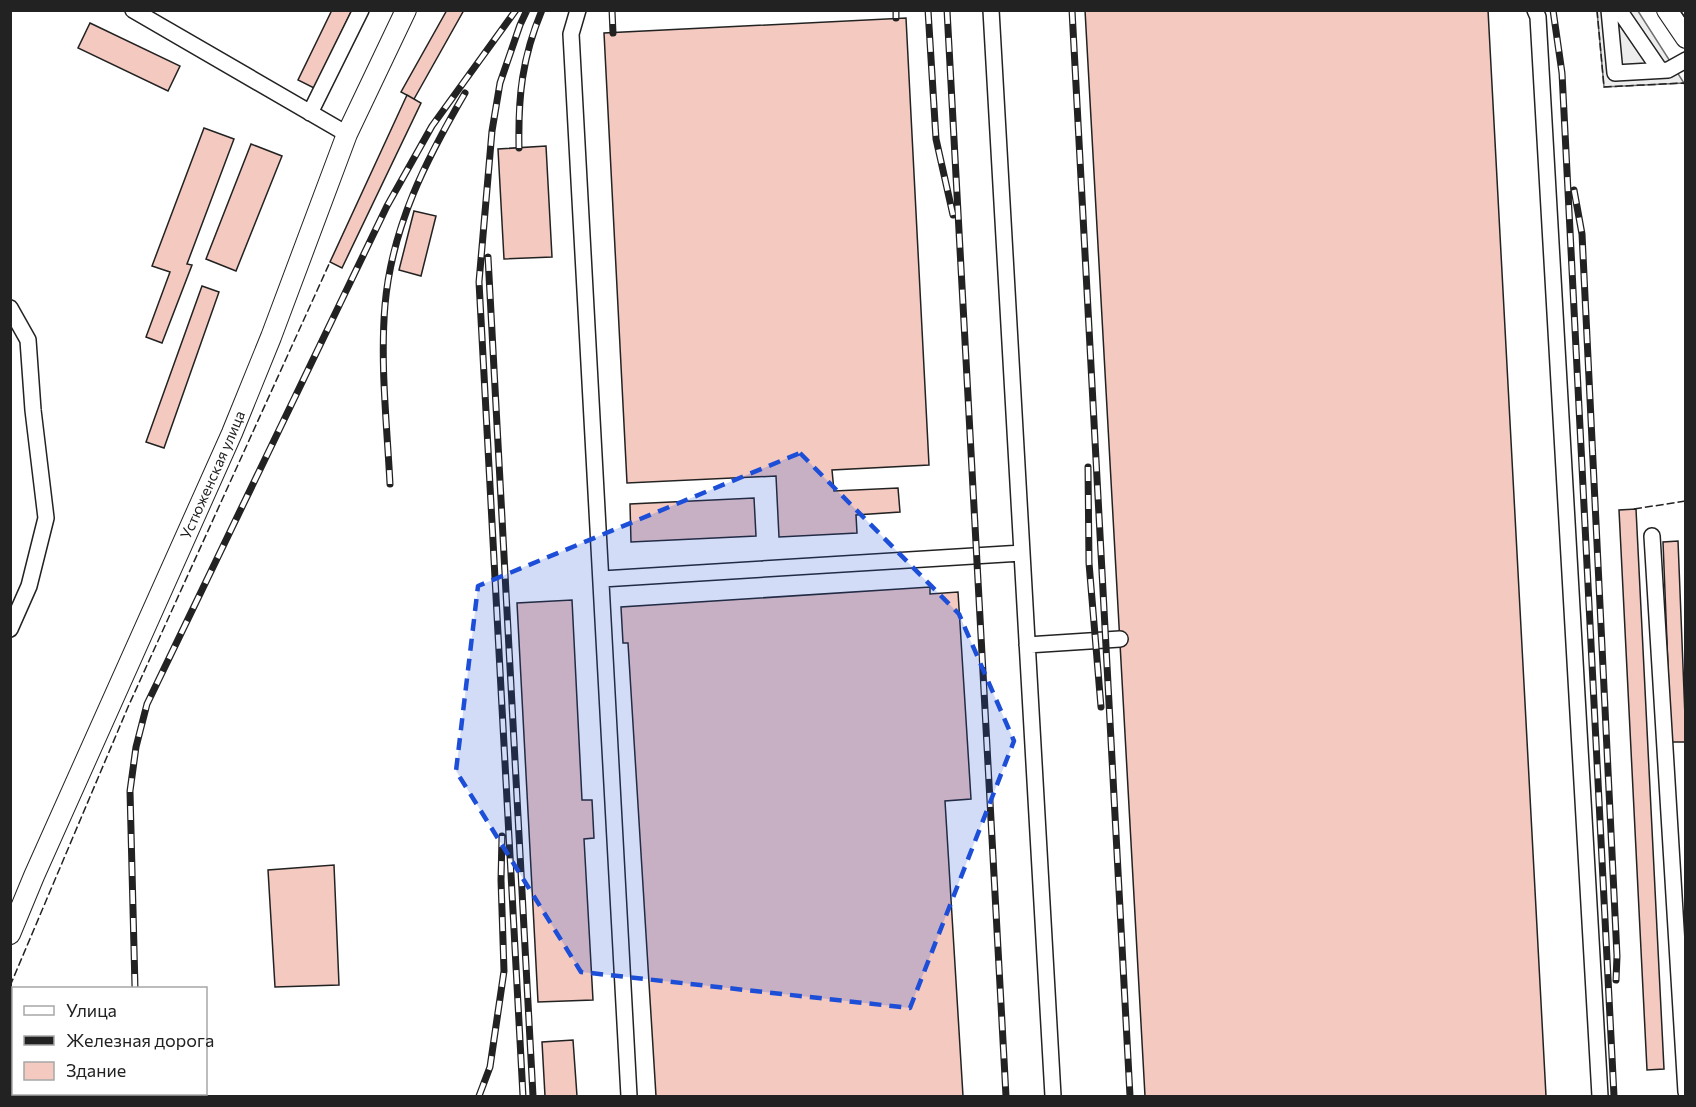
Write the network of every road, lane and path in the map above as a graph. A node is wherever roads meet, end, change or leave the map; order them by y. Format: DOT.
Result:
graph roads {
  1 [pos="133,10"];
  2 [pos="361,10"];
  3 [pos="406,10"];
  4 [pos="578,10"];
  5 [pos="991,10"];
  6 [pos="1535,10"];
  7 [pos="1610,10"];
  8 [pos="1619,10"];
  9 [pos="1667,10"];
  10 [pos="1686,38"];
  11 [pos="1686,60"];
  12 [pos="1660,70"];
  13 [pos="310,113"];
  14 [pos="347,134"];
  15 [pos="10,308"];
  16 [pos="1652,536"];
  17 [pos="1022,553"];
  18 [pos="602,579"];
  19 [pos="10,629"];
  20 [pos="1120,639"];
  21 [pos="1027,645"];
  22 [pos="10,934"];
  23 [pos="1686,1092"];
  24 [pos="629,1096"];
  25 [pos="1053,1096"];
  26 [pos="1600,1096"];
  1 -- 13 [label="lane"];
  2 -- 13 [label="lane"];
  3 -- 14 [label="main road, Устюженская улица"];
  4 -- 18 [label="lane"];
  5 -- 17 [label="lane"];
  6 -- 26 [label="lane"];
  7 -- 12 [label="lane"];
  8 -- 12 [label="lane"];
  9 -- 10 [label="main road"];
  11 -- 12 [label="lane"];
  13 -- 14 [label="lane"];
  14 -- 22 [label="main road, Устюженская улица"];
  15 -- 19 [label="lane"];
  16 -- 23 [label="lane"];
  17 -- 18 [label="lane"];
  17 -- 21 [label="lane"];
  18 -- 24 [label="lane"];
  20 -- 21 [label="lane"];
  21 -- 25 [label="lane"];
}
